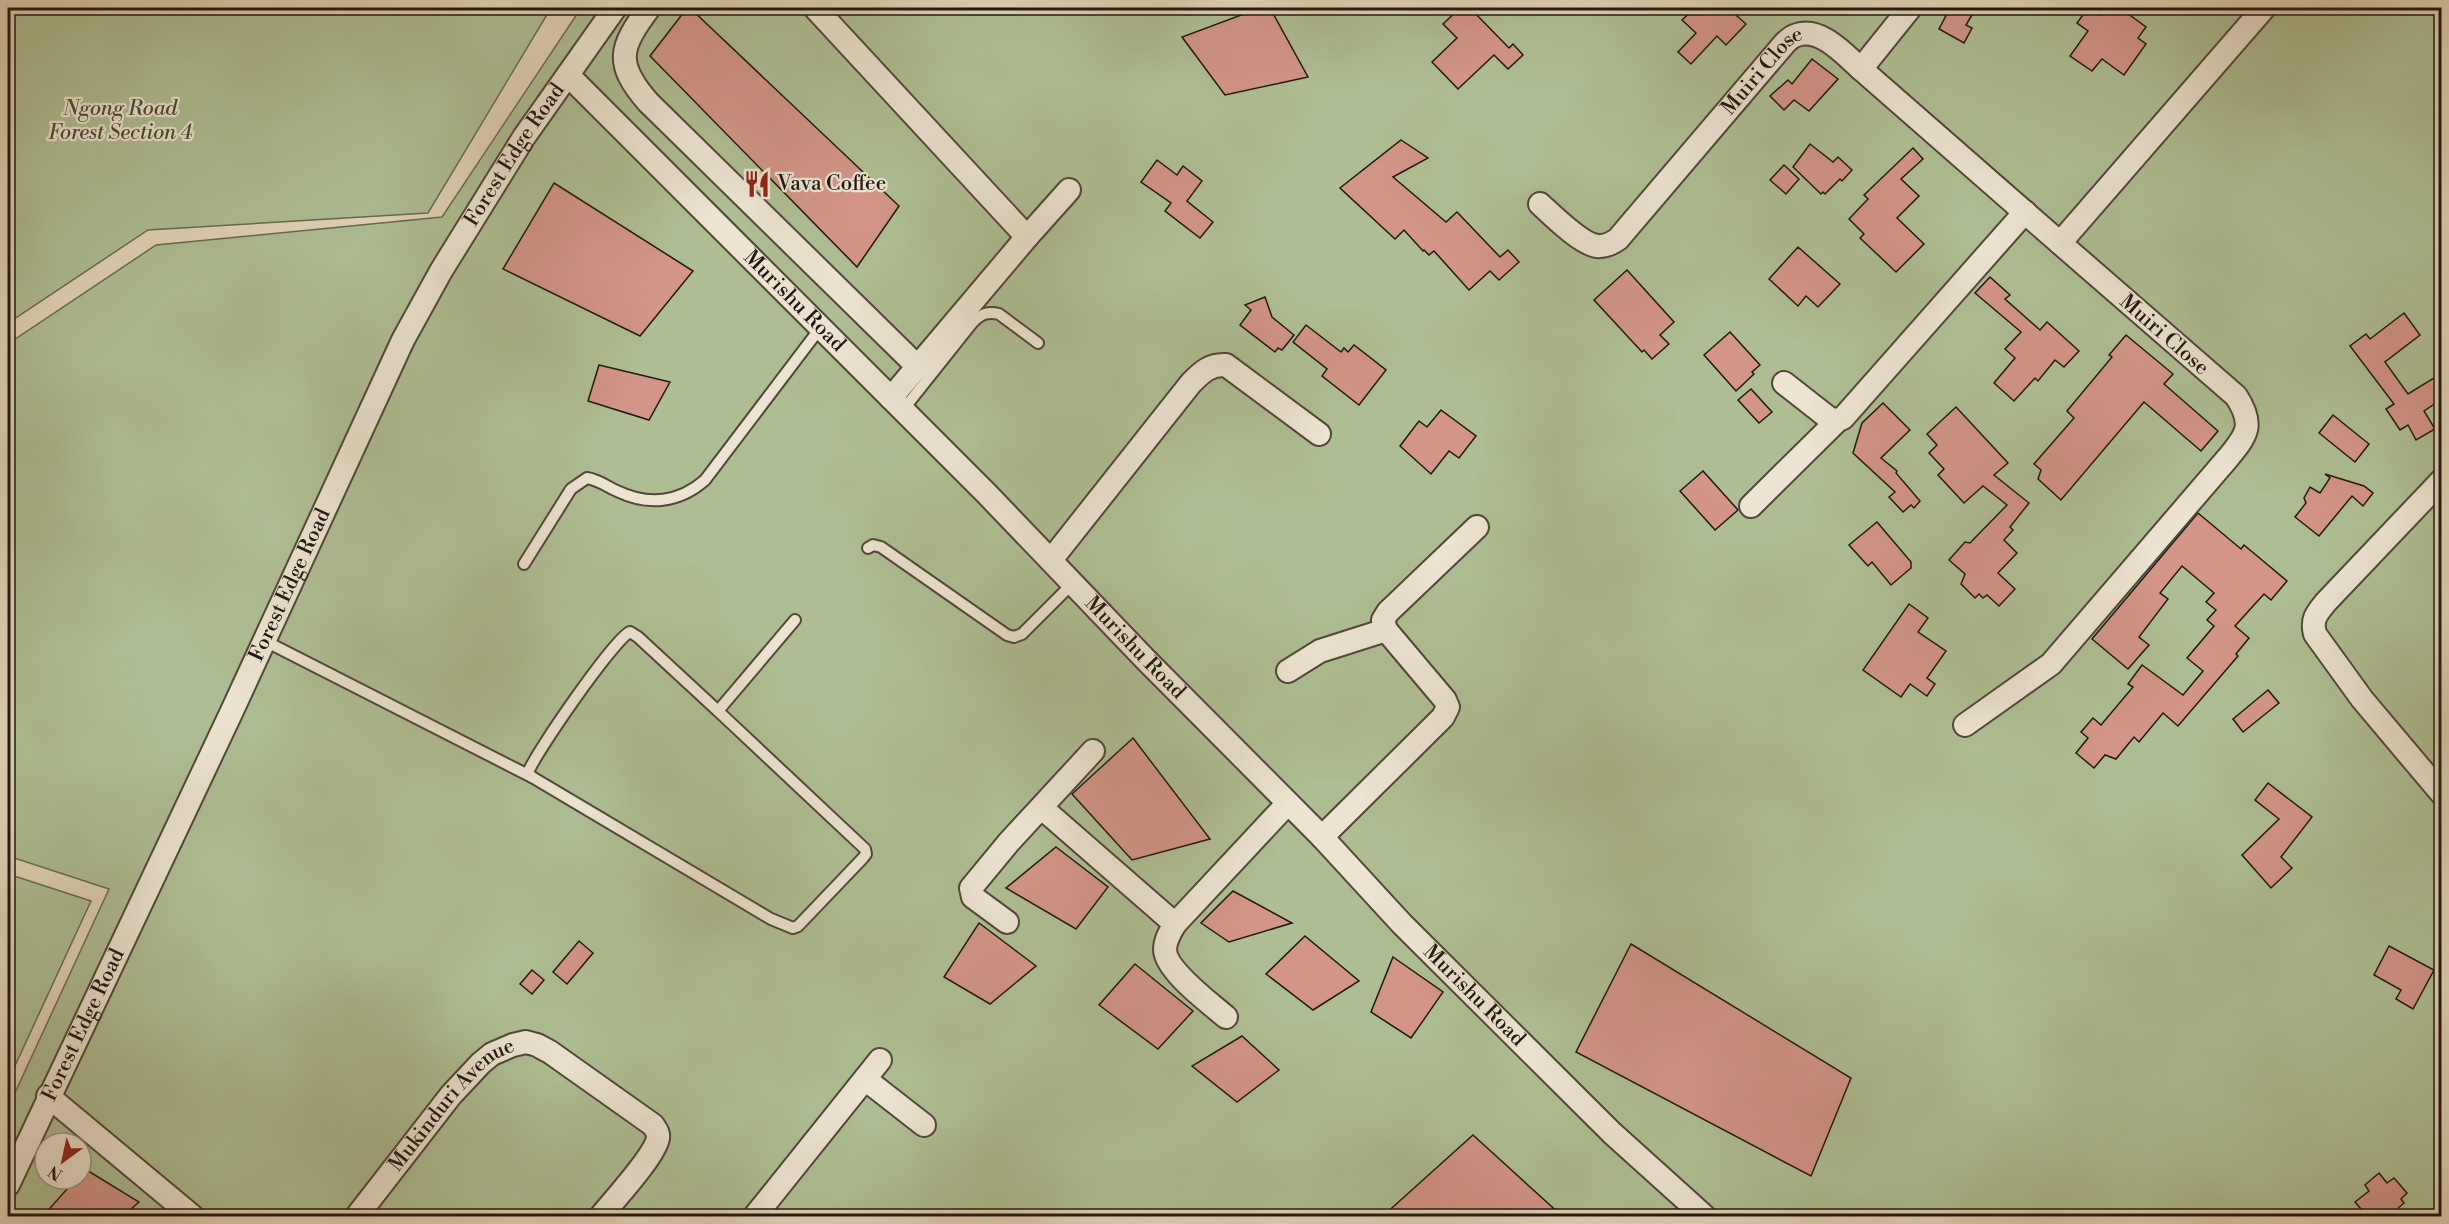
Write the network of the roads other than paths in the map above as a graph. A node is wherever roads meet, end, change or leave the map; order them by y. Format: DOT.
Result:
graph roads {
  1 [pos="615,8"];
  2 [pos="649,8"];
  3 [pos="815,8"];
  4 [pos="1910,8"];
  5 [pos="2264,8"];
  6 [pos="1861,69"];
  7 [pos="568,75"];
  8 [pos="1069,190"];
  9 [pos="1540,204"];
  10 [pos="2025,212"];
  11 [pos="1027,237"];
  12 [pos="2060,243"];
  13 [pos="821,327"];
  14 [pos="1038,343"];
  15 [pos="918,367"];
  16 [pos="1784,383"];
  17 [pos="897,404"];
  18 [pos="1838,420"];
  19 [pos="1319,434"];
  20 [pos="2442,480"];
  21 [pos="1751,506"];
  22 [pos="1477,527"];
  23 [pos="868,548"];
  24 [pos="1051,560"];
  25 [pos="524,564"];
  26 [pos="1073,583"];
  27 [pos="795,620"];
  28 [pos="1386,630"];
  29 [pos="265,641"];
  30 [pos="1288,671"];
  31 [pos="718,711"];
  32 [pos="1965,725"];
  33 [pos="1093,751"];
  34 [pos="532,777"];
  35 [pos="2442,794"];
  36 [pos="1288,803"];
  37 [pos="1042,808"];
  38 [pos="1322,837"];
  39 [pos="1007,922"];
  40 [pos="1175,924"];
  41 [pos="1226,1017"];
  42 [pos="880,1060"];
  43 [pos="865,1079"];
  44 [pos="48,1096"];
  45 [pos="924,1125"];
  46 [pos="8,1185"];
  47 [pos="192,1216"];
  48 [pos="357,1216"];
  49 [pos="601,1216"];
  50 [pos="755,1216"];
  51 [pos="1704,1216"];
  1 -- 7 [label="street, Forest Edge Road"];
  2 -- 15 [label="street"];
  3 -- 11 [label="street"];
  4 -- 6 [label="street"];
  5 -- 12 [label="street"];
  6 -- 9 [label="street, Muiri Close"];
  6 -- 10 [label="street, Muiri Close"];
  7 -- 13 [label="street, Murishu Road"];
  7 -- 29 [label="street, Forest Edge Road"];
  8 -- 11 [label="street"];
  10 -- 12 [label="street, Muiri Close"];
  10 -- 18 [label="street"];
  11 -- 15 [label="street"];
  12 -- 32 [label="street, Muiri Close"];
  13 -- 17 [label="street, Murishu Road"];
  13 -- 25 [label="lane"];
  14 -- 17 [label="lane"];
  15 -- 17 [label="street"];
  16 -- 18 [label="street"];
  17 -- 24 [label="street, Murishu Road"];
  18 -- 21 [label="street"];
  19 -- 24 [label="street"];
  20 -- 35 [label="street"];
  22 -- 28 [label="street"];
  23 -- 26 [label="lane"];
  24 -- 26 [label="street, Murishu Road"];
  26 -- 36 [label="street, Murishu Road"];
  27 -- 31 [label="lane"];
  28 -- 30 [label="street"];
  28 -- 38 [label="street"];
  29 -- 34 [label="lane"];
  29 -- 44 [label="street, Forest Edge Road"];
  31 -- 34 [label="lane"];
  31 -- 34 [label="lane"];
  33 -- 37 [label="street"];
  36 -- 38 [label="street, Murishu Road"];
  36 -- 40 [label="street"];
  37 -- 39 [label="street"];
  37 -- 40 [label="street"];
  38 -- 51 [label="street, Murishu Road"];
  40 -- 41 [label="street"];
  42 -- 43 [label="street"];
  43 -- 45 [label="street"];
  43 -- 50 [label="street"];
  44 -- 46 [label="street, Forest Edge Road"];
  44 -- 47 [label="street"];
  48 -- 49 [label="street, Mukinduri Avenue"];
}
